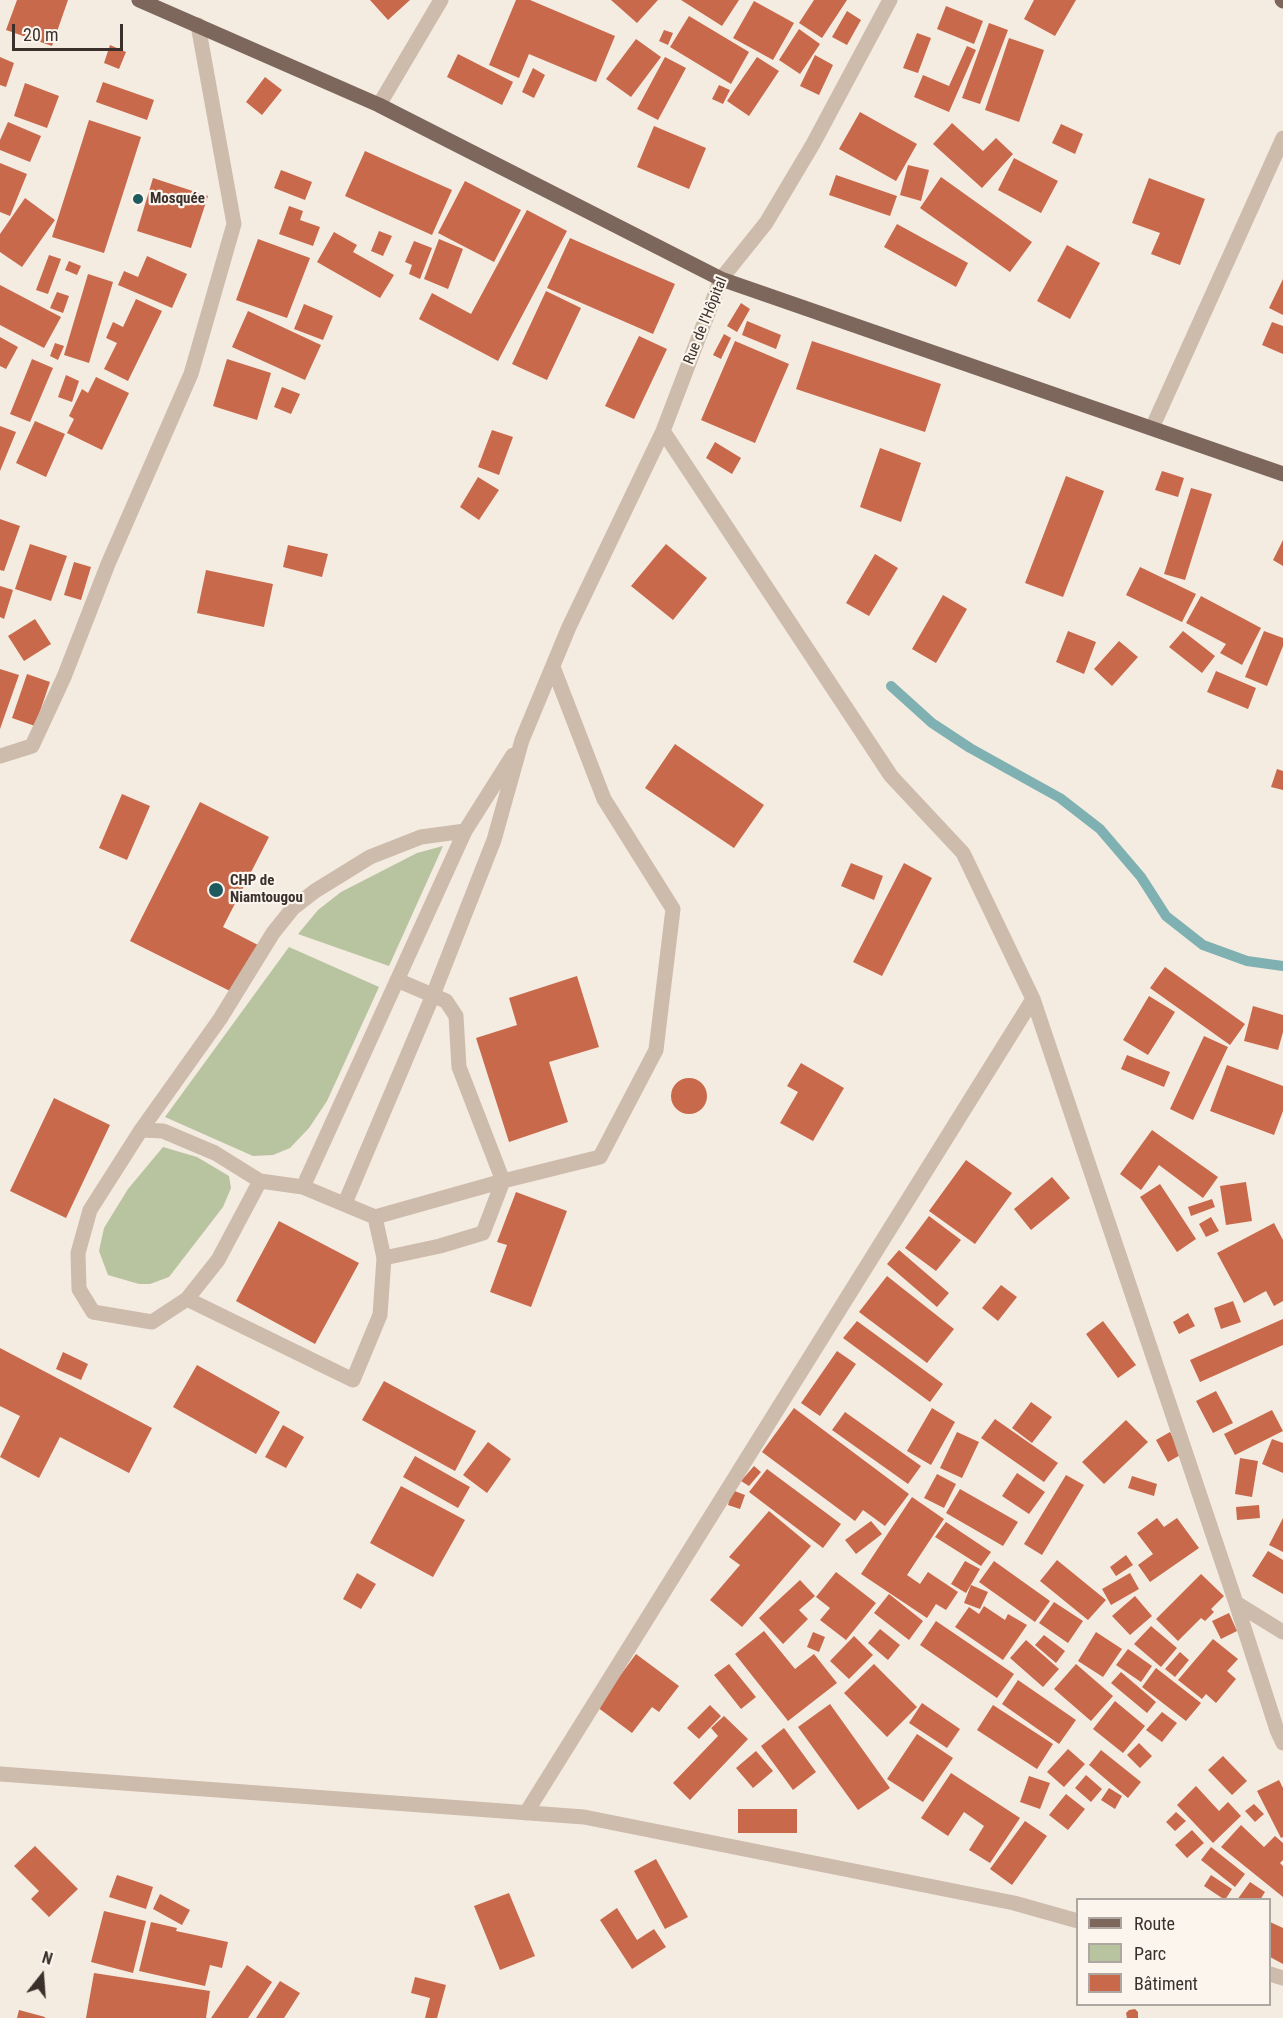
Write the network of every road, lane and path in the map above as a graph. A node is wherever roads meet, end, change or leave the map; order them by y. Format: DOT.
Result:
graph roads {
  1 [pos="140,0"];
  2 [pos="441,0"];
  3 [pos="890,0"];
  4 [pos="198,25"];
  5 [pos="380,105"];
  6 [pos="1283,138"];
  7 [pos="721,279"];
  8 [pos="1152,428"];
  9 [pos="663,431"];
  10 [pos="1283,474"];
  11 [pos="553,667"];
  12 [pos="522,740"];
  13 [pos="0,756"];
  14 [pos="465,831"];
  15 [pos="397,980"];
  16 [pos="433,995"];
  17 [pos="1033,999"];
  18 [pos="141,1130"];
  19 [pos="260,1181"];
  20 [pos="503,1181"];
  21 [pos="303,1187"];
  22 [pos="345,1203"];
  23 [pos="375,1217"];
  24 [pos="384,1258"];
  25 [pos="187,1299"];
  26 [pos="1236,1603"];
  27 [pos="1283,1632"];
  28 [pos="1283,1743"];
  29 [pos="0,1774"];
  30 [pos="526,1813"];
  31 [pos="1076,1921"];
  1 -- 4 [label="main road"];
  2 -- 5 [label="street"];
  3 -- 7 [label="street, Rue de l'Hôpital"];
  4 -- 5 [label="main road"];
  4 -- 13 [label="street"];
  5 -- 7 [label="main road"];
  6 -- 8 [label="street"];
  7 -- 8 [label="main road"];
  7 -- 9 [label="street, Rue de l'Hôpital"];
  8 -- 10 [label="main road"];
  9 -- 11 [label="street, Rue de l'Hôpital"];
  9 -- 17 [label="street"];
  11 -- 12 [label="street, Rue de l'Hôpital"];
  11 -- 20 [label="street"];
  12 -- 14 [label="street"];
  12 -- 16 [label="street"];
  14 -- 15 [label="street"];
  14 -- 18 [label="street"];
  15 -- 16 [label="street"];
  15 -- 21 [label="street"];
  16 -- 20 [label="street"];
  16 -- 22 [label="street"];
  17 -- 26 [label="street"];
  17 -- 30 [label="street"];
  18 -- 19 [label="street"];
  18 -- 25 [label="street"];
  19 -- 21 [label="street"];
  19 -- 25 [label="street"];
  20 -- 23 [label="street"];
  20 -- 24 [label="street"];
  21 -- 22 [label="street"];
  22 -- 23 [label="street"];
  23 -- 24 [label="street"];
  24 -- 25 [label="street"];
  26 -- 27 [label="street"];
  26 -- 28 [label="street"];
  29 -- 30 [label="street"];
  30 -- 31 [label="street"];
}
